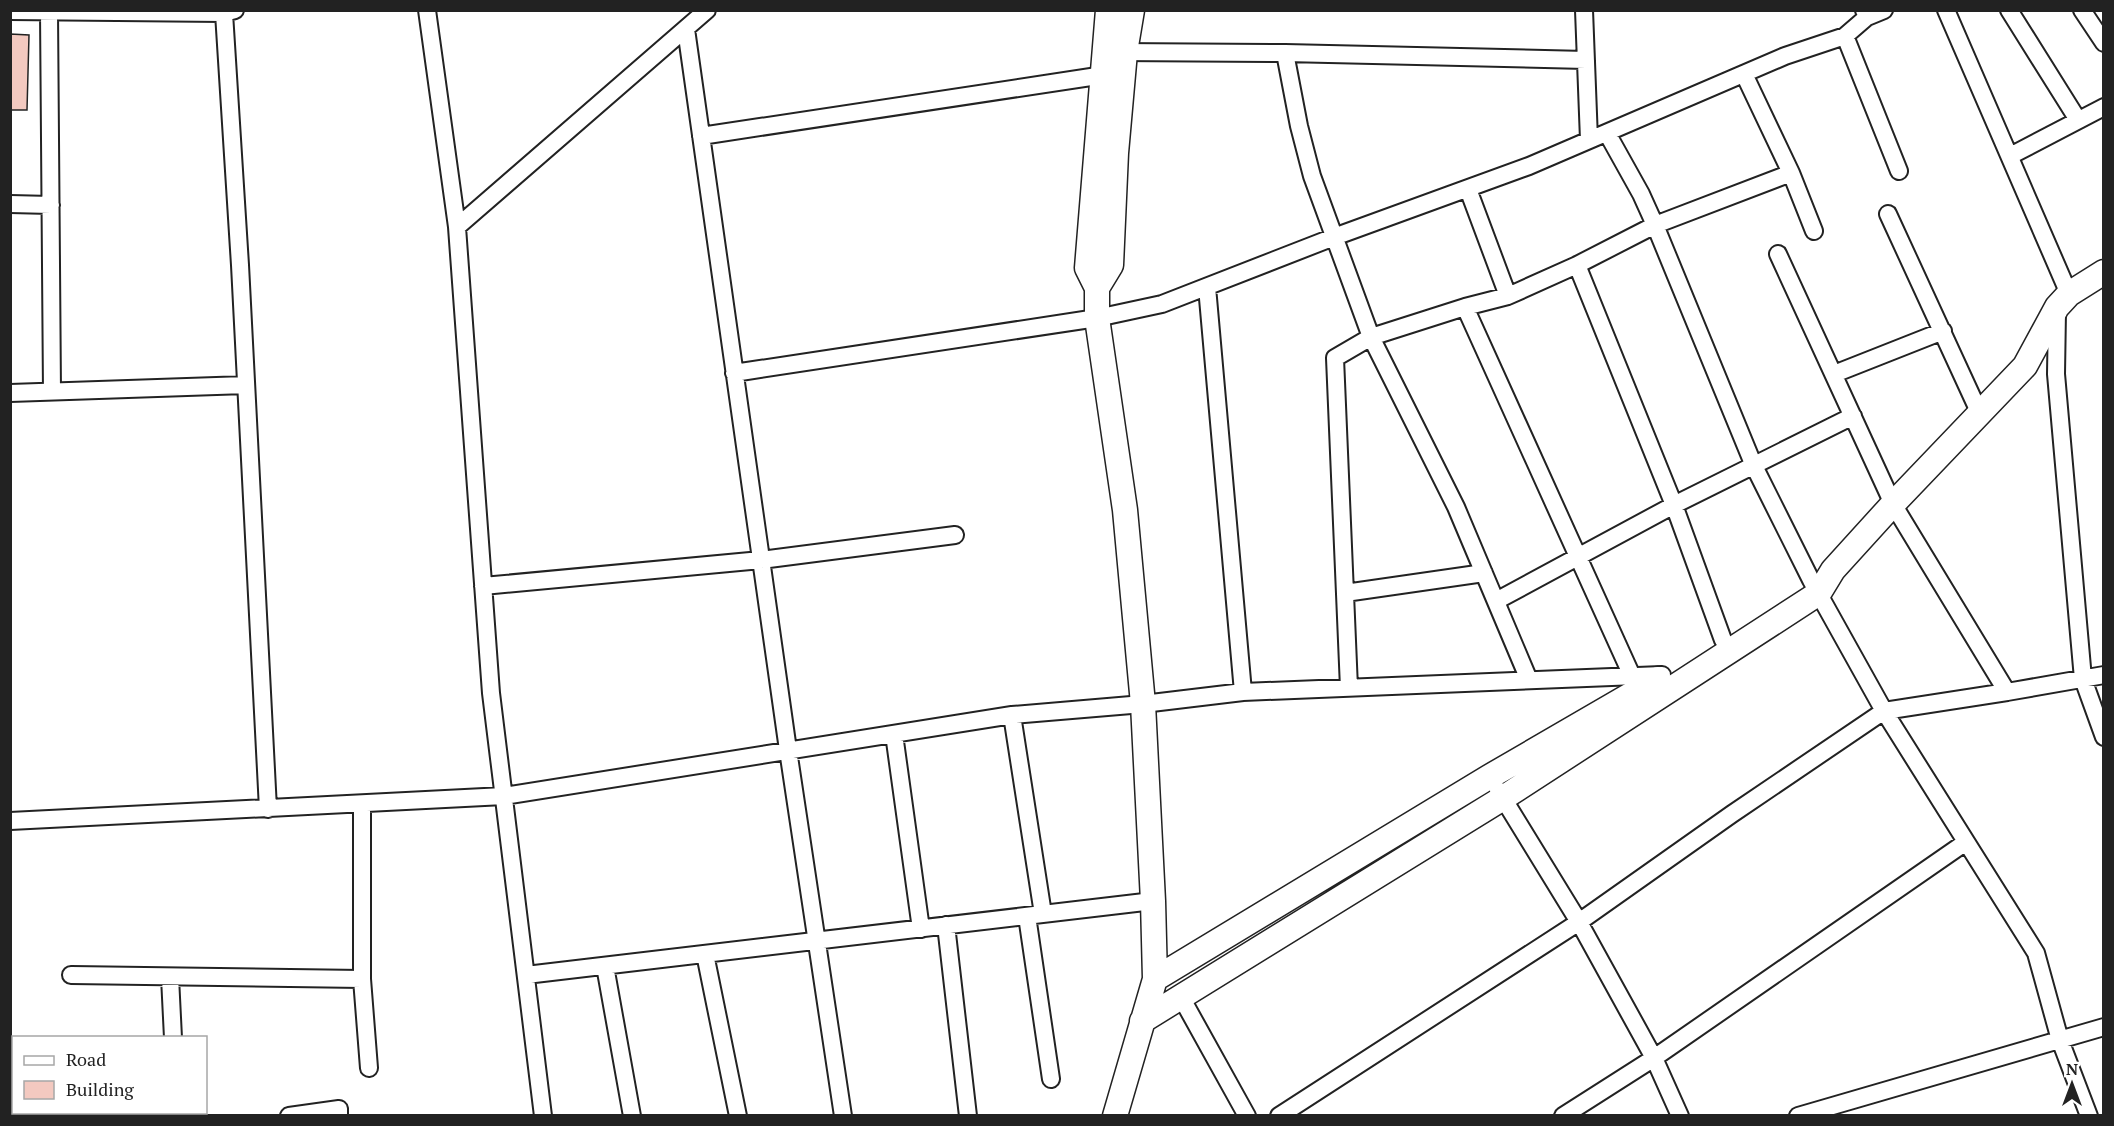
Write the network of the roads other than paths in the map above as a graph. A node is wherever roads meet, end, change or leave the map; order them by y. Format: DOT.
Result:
graph roads {
  1 [pos="427,10"];
  2 [pos="707,10"];
  3 [pos="1108,10"];
  4 [pos="1132,10"];
  5 [pos="1584,10"];
  6 [pos="1884,10"];
  7 [pos="1946,10"];
  8 [pos="2009,10"];
  9 [pos="2082,10"];
  10 [pos="10,11"];
  11 [pos="58,11"];
  12 [pos="231,11"];
  13 [pos="1865,14"];
  14 [pos="686,29"];
  15 [pos="1845,36"];
  16 [pos="2103,43"];
  17 [pos="1286,53"];
  18 [pos="1112,59"];
  19 [pos="1586,60"];
  20 [pos="1744,74"];
  21 [pos="2103,107"];
  22 [pos="2078,120"];
  23 [pos="1607,133"];
  24 [pos="701,136"];
  25 [pos="1589,140"];
  26 [pos="2010,156"];
  27 [pos="1899,171"];
  28 [pos="1791,173"];
  29 [pos="1468,189"];
  30 [pos="10,204"];
  31 [pos="51,205"];
  32 [pos="1888,214"];
  33 [pos="1655,225"];
  34 [pos="457,227"];
  35 [pos="1814,231"];
  36 [pos="1334,237"];
  37 [pos="1778,254"];
  38 [pos="1577,265"];
  39 [pos="2103,272"];
  40 [pos="1207,287"];
  41 [pos="1508,296"];
  42 [pos="2063,300"];
  43 [pos="1465,307"];
  44 [pos="1098,318"];
  45 [pos="1943,331"];
  46 [pos="1371,337"];
  47 [pos="734,373"];
  48 [pos="1833,374"];
  49 [pos="246,385"];
  50 [pos="51,392"];
  51 [pos="10,393"];
  52 [pos="1980,414"];
  53 [pos="1853,416"];
  54 [pos="1754,466"];
  55 [pos="1893,504"];
  56 [pos="1674,505"];
  57 [pos="955,535"];
  58 [pos="1577,556"];
  59 [pos="761,560"];
  60 [pos="1484,573"];
  61 [pos="483,586"];
  62 [pos="1815,586"];
  63 [pos="1345,592"];
  64 [pos="1496,601"];
  65 [pos="1723,640"];
  66 [pos="1665,675"];
  67 [pos="2103,675"];
  68 [pos="1632,676"];
  69 [pos="2083,678"];
  70 [pos="1529,680"];
  71 [pos="1349,688"];
  72 [pos="1243,692"];
  73 [pos="2007,692"];
  74 [pos="1143,704"];
  75 [pos="1884,711"];
  76 [pos="1012,715"];
  77 [pos="894,734"];
  78 [pos="2103,737"];
  79 [pos="788,750"];
  80 [pos="1489,777"];
  81 [pos="504,796"];
  82 [pos="1503,798"];
  83 [pos="362,804"];
  84 [pos="268,809"];
  85 [pos="10,821"];
  86 [pos="1966,842"];
  87 [pos="1154,901"];
  88 [pos="1035,915"];
  89 [pos="1579,922"];
  90 [pos="946,925"];
  91 [pos="921,929"];
  92 [pos="817,942"];
  93 [pos="705,954"];
  94 [pos="605,966"];
  95 [pos="71,975"];
  96 [pos="526,975"];
  97 [pos="170,976"];
  98 [pos="362,979"];
  99 [pos="1155,979"];
  100 [pos="1181,997"];
  101 [pos="1142,1021"];
  102 [pos="2103,1027"];
  103 [pos="173,1036"];
  104 [pos="2060,1040"];
  105 [pos="1654,1058"];
  106 [pos="369,1068"];
  107 [pos="1051,1079"];
  108 [pos="538,1114"];
  109 [pos="289,1116"];
  110 [pos="339,1116"];
  111 [pos="632,1116"];
  112 [pos="738,1116"];
  113 [pos="843,1116"];
  114 [pos="968,1116"];
  115 [pos="1115,1116"];
  116 [pos="1246,1116"];
  117 [pos="1279,1116"];
  118 [pos="1563,1116"];
  119 [pos="1680,1116"];
  120 [pos="1798,1116"];
  121 [pos="2089,1116"];
  1 -- 34 [label="street"];
  2 -- 14 [label="street"];
  3 -- 18 [label="street"];
  4 -- 18 [label="street"];
  5 -- 19 [label="street"];
  6 -- 13 [label="street"];
  7 -- 26 [label="street"];
  8 -- 22 [label="street"];
  9 -- 16 [label="street"];
  10 -- 11 [label="street"];
  11 -- 12 [label="street"];
  11 -- 31 [label="street"];
  12 -- 49 [label="street"];
  13 -- 15 [label="street"];
  14 -- 24 [label="street"];
  14 -- 34 [label="street"];
  15 -- 20 [label="street"];
  15 -- 27 [label="street"];
  17 -- 18 [label="street"];
  17 -- 19 [label="street"];
  17 -- 36 [label="street"];
  18 -- 24 [label="street"];
  18 -- 44 [label="street"];
  19 -- 25 [label="street"];
  20 -- 23 [label="street"];
  20 -- 28 [label="street"];
  21 -- 22 [label="street"];
  22 -- 26 [label="street"];
  23 -- 25 [label="street"];
  23 -- 33 [label="street"];
  24 -- 47 [label="street"];
  25 -- 29 [label="street"];
  26 -- 42 [label="street"];
  28 -- 33 [label="street"];
  28 -- 35 [label="street"];
  29 -- 36 [label="street"];
  29 -- 41 [label="street"];
  30 -- 31 [label="street"];
  31 -- 50 [label="street"];
  32 -- 45 [label="street"];
  33 -- 38 [label="street"];
  33 -- 54 [label="street"];
  34 -- 61 [label="street"];
  36 -- 40 [label="street"];
  36 -- 46 [label="street"];
  37 -- 48 [label="street"];
  38 -- 41 [label="street"];
  38 -- 56 [label="street"];
  39 -- 42 [label="street"];
  40 -- 44 [label="street"];
  40 -- 72 [label="street"];
  41 -- 43 [label="street"];
  42 -- 52 [label="street"];
  42 -- 69 [label="street"];
  43 -- 46 [label="street"];
  43 -- 58 [label="street"];
  44 -- 47 [label="street"];
  44 -- 74 [label="street"];
  45 -- 48 [label="street"];
  45 -- 52 [label="street"];
  46 -- 60 [label="street"];
  46 -- 63 [label="street"];
  47 -- 59 [label="street"];
  48 -- 53 [label="street"];
  49 -- 50 [label="street"];
  49 -- 84 [label="street"];
  50 -- 51 [label="street"];
  52 -- 55 [label="street"];
  53 -- 54 [label="street"];
  53 -- 55 [label="street"];
  54 -- 56 [label="street"];
  54 -- 62 [label="street"];
  55 -- 62 [label="street"];
  55 -- 73 [label="street"];
  56 -- 58 [label="street"];
  56 -- 65 [label="street"];
  57 -- 59 [label="street"];
  58 -- 64 [label="street"];
  58 -- 68 [label="street"];
  59 -- 61 [label="street"];
  59 -- 79 [label="street"];
  60 -- 63 [label="street"];
  60 -- 64 [label="street"];
  61 -- 81 [label="street"];
  62 -- 65 [label="street"];
  62 -- 75 [label="street"];
  62 -- 82 [label="street"];
  63 -- 71 [label="street"];
  64 -- 70 [label="street"];
  65 -- 66 [label="street"];
  66 -- 68 [label="street"];
  66 -- 80 [label="street"];
  67 -- 69 [label="street"];
  68 -- 70 [label="street"];
  69 -- 73 [label="street"];
  69 -- 78 [label="street"];
  70 -- 71 [label="street"];
  71 -- 72 [label="street"];
  72 -- 74 [label="street"];
  73 -- 75 [label="street"];
  74 -- 76 [label="street"];
  74 -- 87 [label="street"];
  75 -- 86 [label="street"];
  75 -- 89 [label="street"];
  76 -- 77 [label="street"];
  76 -- 88 [label="street"];
  77 -- 79 [label="street"];
  77 -- 91 [label="street"];
  79 -- 81 [label="street"];
  79 -- 92 [label="street"];
  80 -- 82 [label="street"];
  80 -- 99 [label="street"];
  81 -- 83 [label="street"];
  81 -- 96 [label="street"];
  82 -- 89 [label="street"];
  82 -- 100 [label="street"];
  83 -- 84 [label="street"];
  83 -- 98 [label="street"];
  84 -- 85 [label="street"];
  86 -- 104 [label="street"];
  86 -- 105 [label="street"];
  87 -- 88 [label="street"];
  87 -- 99 [label="street"];
  88 -- 90 [label="street"];
  88 -- 107 [label="street"];
  89 -- 105 [label="street"];
  89 -- 117 [label="street"];
  90 -- 91 [label="street"];
  90 -- 114 [label="street"];
  91 -- 92 [label="street"];
  92 -- 93 [label="street"];
  92 -- 113 [label="street"];
  93 -- 94 [label="street"];
  93 -- 112 [label="street"];
  94 -- 96 [label="street"];
  94 -- 111 [label="street"];
  95 -- 97 [label="street"];
  96 -- 108 [label="street"];
  97 -- 98 [label="street"];
  97 -- 103 [label="street"];
  98 -- 106 [label="street"];
  99 -- 101 [label="street"];
  100 -- 101 [label="street"];
  100 -- 116 [label="street"];
  101 -- 115 [label="street"];
  102 -- 104 [label="street"];
  104 -- 120 [label="street"];
  104 -- 121 [label="street"];
  105 -- 118 [label="street"];
  105 -- 119 [label="street"];
  109 -- 110 [label="street"];
}
